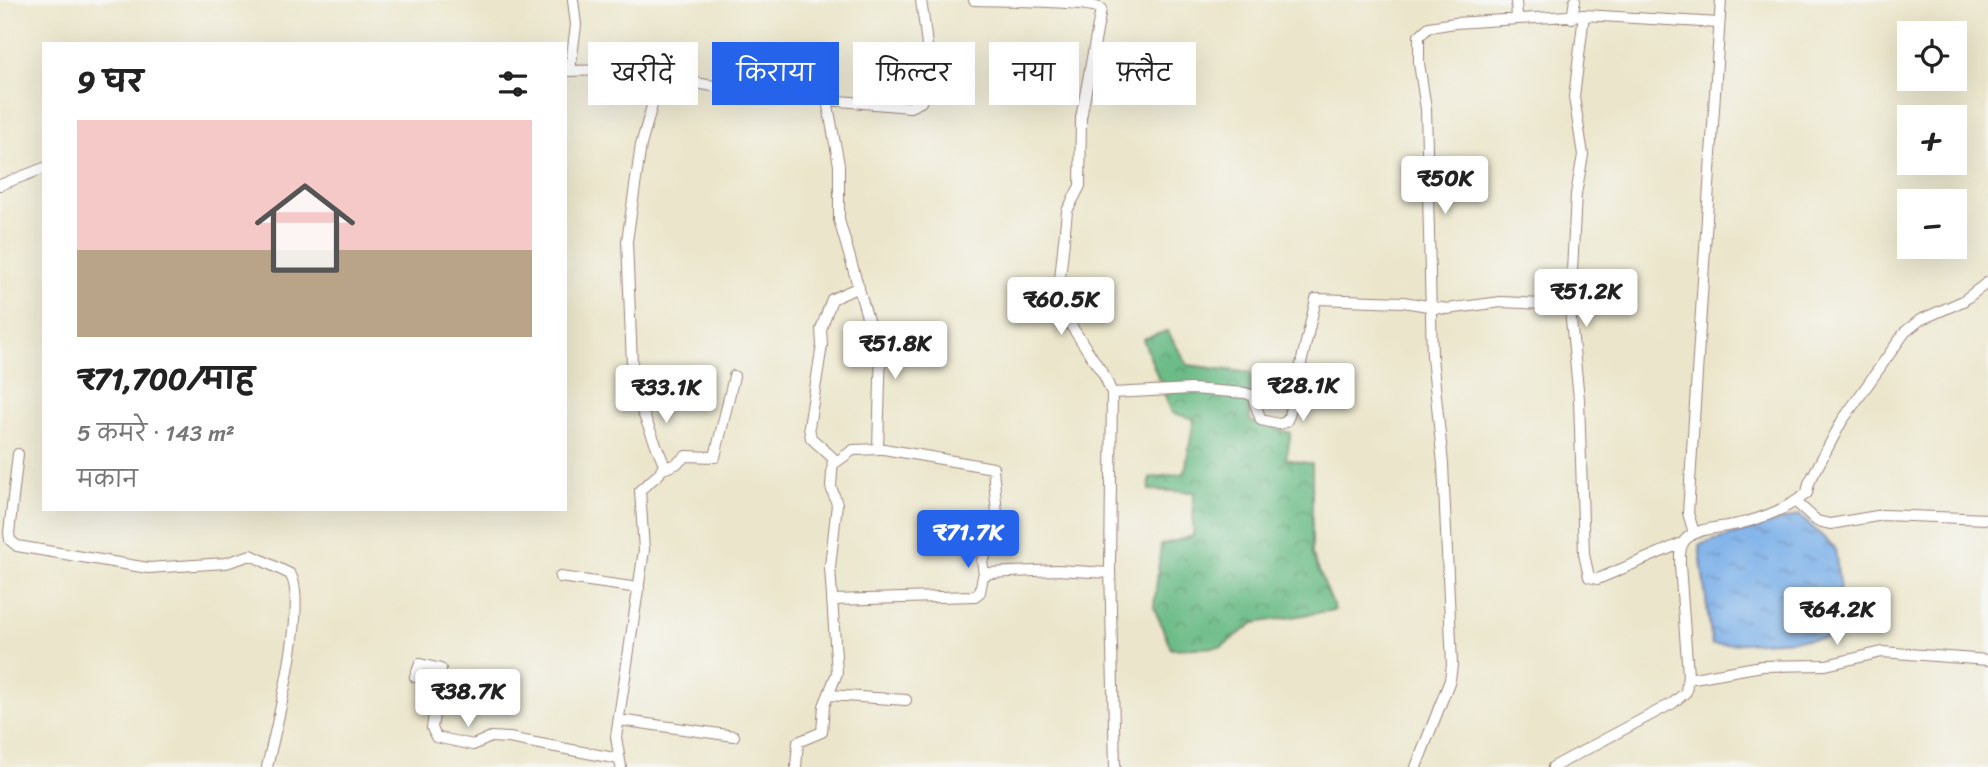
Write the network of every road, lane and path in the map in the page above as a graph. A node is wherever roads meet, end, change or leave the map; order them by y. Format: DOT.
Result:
graph roads {
  1 [pos="573,0"];
  2 [pos="921,0"];
  3 [pos="974,0"];
  4 [pos="1516,0"];
  5 [pos="1575,0"];
  6 [pos="1721,0"];
  7 [pos="1078,1"];
  8 [pos="1584,15"];
  9 [pos="1572,18"];
  10 [pos="1517,19"];
  11 [pos="1720,23"];
  12 [pos="568,71"];
  13 [pos="588,71"];
  14 [pos="839,101"];
  15 [pos="652,105"];
  16 [pos="828,105"];
  17 [pos="42,169"];
  18 [pos="0,185"];
  19 [pos="1572,282"];
  20 [pos="1988,282"];
  21 [pos="859,287"];
  22 [pos="1430,309"];
  23 [pos="734,376"];
  24 [pos="1112,393"];
  25 [pos="880,449"];
  26 [pos="18,454"];
  27 [pos="835,463"];
  28 [pos="663,469"];
  29 [pos="1797,502"];
  30 [pos="1988,519"];
  31 [pos="1694,533"];
  32 [pos="5,540"];
  33 [pos="1682,543"];
  34 [pos="1110,573"];
  35 [pos="984,575"];
  36 [pos="560,577"];
  37 [pos="639,588"];
  38 [pos="832,600"];
  39 [pos="1988,660"];
  40 [pos="415,677"];
  41 [pos="1688,678"];
  42 [pos="829,695"];
  43 [pos="906,701"];
  44 [pos="619,720"];
  45 [pos="734,736"];
  46 [pos="620,763"];
  47 [pos="267,767"];
  48 [pos="796,767"];
  49 [pos="1115,767"];
  50 [pos="1416,767"];
  51 [pos="1553,767"];
  1 -- 12 [label="street"];
  2 -- 14 [label="street"];
  3 -- 7 [label="street"];
  4 -- 10 [label="street"];
  5 -- 9 [label="street"];
  6 -- 11 [label="street"];
  7 -- 24 [label="street"];
  8 -- 9 [label="street"];
  8 -- 11 [label="street"];
  8 -- 19 [label="street"];
  9 -- 10 [label="street"];
  10 -- 22 [label="street"];
  11 -- 31 [label="street"];
  12 -- 13 [label="street"];
  15 -- 28 [label="street"];
  16 -- 21 [label="street"];
  17 -- 18 [label="street"];
  19 -- 22 [label="street"];
  19 -- 33 [label="street"];
  20 -- 29 [label="street"];
  21 -- 25 [label="street"];
  21 -- 27 [label="street"];
  22 -- 24 [label="street"];
  22 -- 50 [label="street"];
  23 -- 28 [label="street"];
  24 -- 34 [label="street"];
  25 -- 27 [label="street"];
  25 -- 35 [label="street"];
  26 -- 32 [label="street"];
  27 -- 38 [label="street"];
  28 -- 37 [label="street"];
  29 -- 30 [label="street"];
  29 -- 31 [label="street"];
  31 -- 33 [label="street"];
  32 -- 47 [label="street"];
  33 -- 41 [label="street"];
  34 -- 35 [label="street"];
  34 -- 49 [label="street"];
  35 -- 38 [label="street"];
  36 -- 37 [label="street"];
  37 -- 44 [label="street"];
  38 -- 42 [label="street"];
  39 -- 41 [label="street"];
  40 -- 46 [label="street"];
  41 -- 51 [label="street"];
  42 -- 43 [label="street"];
  42 -- 48 [label="street"];
  44 -- 45 [label="street"];
  44 -- 46 [label="street"];
}
